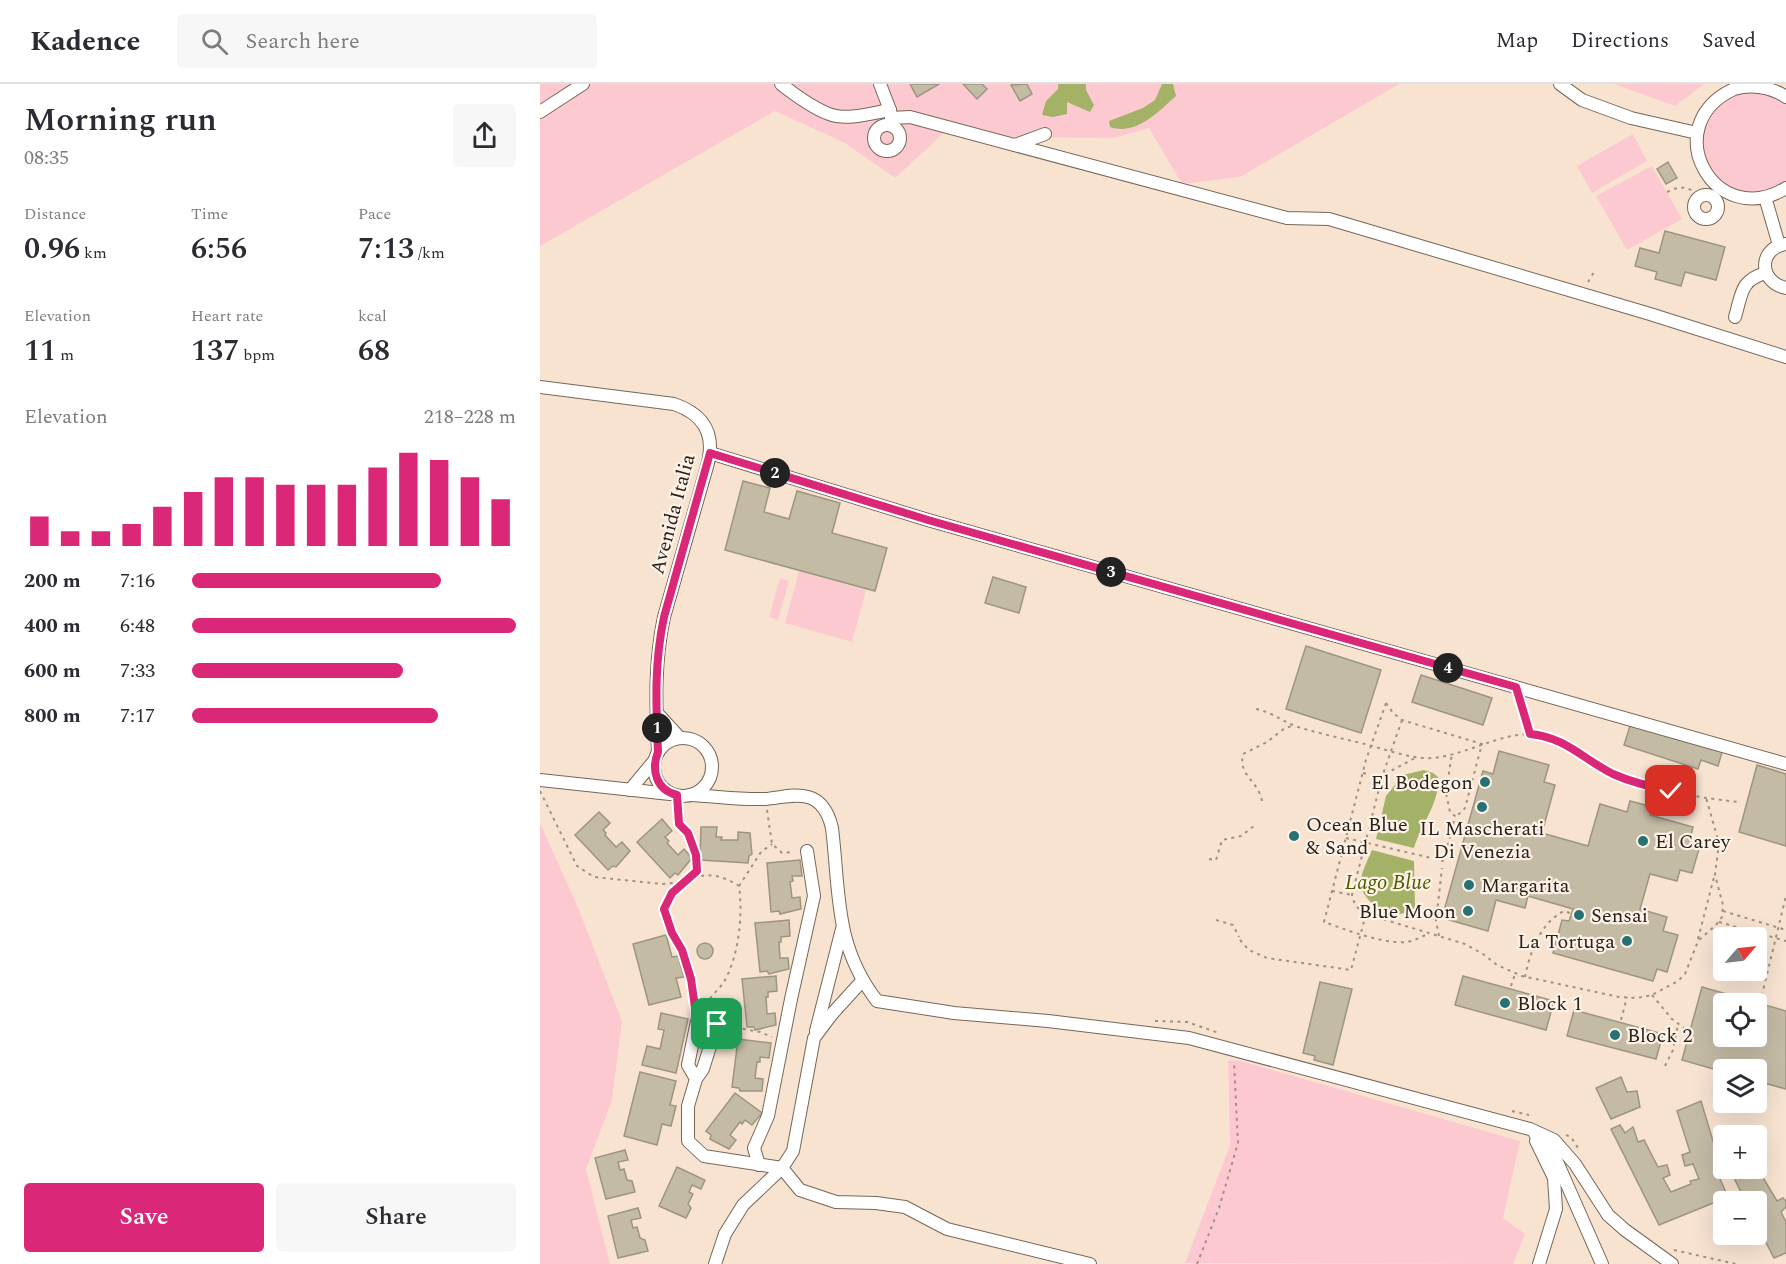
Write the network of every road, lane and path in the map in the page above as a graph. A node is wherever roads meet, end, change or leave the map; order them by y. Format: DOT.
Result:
graph roads {
  1 [pos="583,84"];
  2 [pos="781,84"];
  3 [pos="880,84"];
  4 [pos="1560,84"];
  5 [pos="1786,97"];
  6 [pos="540,112"];
  7 [pos="891,118"];
  8 [pos="1697,133"];
  9 [pos="1045,134"];
  10 [pos="1016,145"];
  11 [pos="1786,188"];
  12 [pos="1667,192"];
  13 [pos="1711,194"];
  14 [pos="1765,198"];
  15 [pos="1782,244"];
  16 [pos="1766,273"];
  17 [pos="1786,288"];
  18 [pos="1736,317"];
  19 [pos="1786,357"];
  20 [pos="540,387"];
  21 [pos="710,453"];
  22 [pos="1516,687"];
  23 [pos="1256,709"];
  24 [pos="657,713"];
  25 [pos="1402,720"];
  26 [pos="1295,726"];
  27 [pos="1530,734"];
  28 [pos="680,738"];
  29 [pos="1482,744"];
  30 [pos="1372,746"];
  31 [pos="1392,751"];
  32 [pos="1452,753"];
  33 [pos="656,757"];
  34 [pos="1418,757"];
  35 [pos="1786,764"];
  36 [pos="1363,773"];
  37 [pos="1382,777"];
  38 [pos="710,779"];
  39 [pos="540,780"];
  40 [pos="630,790"];
  41 [pos="540,791"];
  42 [pos="679,795"];
  43 [pos="729,797"];
  44 [pos="1706,798"];
  45 [pos="765,799"];
  46 [pos="1262,801"];
  47 [pos="1738,802"];
  48 [pos="1455,816"];
  49 [pos="1254,826"];
  50 [pos="1346,837"];
  51 [pos="1365,842"];
  52 [pos="772,844"];
  53 [pos="807,851"];
  54 [pos="1446,853"];
  55 [pos="1209,859"];
  56 [pos="1444,861"];
  57 [pos="1442,868"];
  58 [pos="1715,875"];
  59 [pos="683,882"];
  60 [pos="739,886"];
  61 [pos="1332,891"];
  62 [pos="1352,895"];
  63 [pos="1786,896"];
  64 [pos="1723,911"];
  65 [pos="1570,913"];
  66 [pos="1366,914"];
  67 [pos="1216,920"];
  68 [pos="1719,922"];
  69 [pos="1778,927"];
  70 [pos="842,928"];
  71 [pos="1786,930"];
  72 [pos="1428,933"];
  73 [pos="1360,934"];
  74 [pos="1439,936"];
  75 [pos="1775,938"];
  76 [pos="1698,941"];
  77 [pos="1786,941"];
  78 [pos="1515,974"];
  79 [pos="1525,977"];
  80 [pos="862,981"];
  81 [pos="1511,986"];
  82 [pos="1762,993"];
  83 [pos="1652,995"];
  84 [pos="1627,997"];
  85 [pos="1621,1020"];
  86 [pos="707,1021"];
  87 [pos="1678,1024"];
  88 [pos="1684,1028"];
  89 [pos="814,1038"];
  90 [pos="783,1042"];
  91 [pos="1233,1050"];
  92 [pos="1665,1066"];
  93 [pos="696,1079"];
  94 [pos="1530,1129"];
  95 [pos="759,1165"];
  96 [pos="782,1168"];
  97 [pos="715,1264"];
  98 [pos="1090,1264"];
  99 [pos="1197,1264"];
  100 [pos="1539,1264"];
  101 [pos="1601,1264"];
  102 [pos="1672,1264"];
  1 -- 6 [label="street"];
  2 -- 7 [label="street"];
  3 -- 7 [label="street"];
  4 -- 8 [label="street"];
  5 -- 8 [label="street"];
  7 -- 10 [label="street"];
  8 -- 13 [label="street"];
  9 -- 10 [label="street"];
  10 -- 19 [label="street"];
  11 -- 14 [label="street"];
  12 -- 13 [label="path"];
  13 -- 14 [label="street"];
  14 -- 15 [label="street"];
  15 -- 16 [label="street"];
  16 -- 17 [label="street"];
  16 -- 18 [label="street"];
  20 -- 21 [label="street, Avenida Italia"];
  21 -- 22 [label="street"];
  21 -- 24 [label="street, Avenida Italia"];
  22 -- 27 [label="path"];
  22 -- 35 [label="street"];
  23 -- 26 [label="path"];
  24 -- 28 [label="street"];
  24 -- 33 [label="street, Avenida Italia"];
  25 -- 29 [label="path"];
  25 -- 30 [label="path"];
  25 -- 31 [label="path"];
  26 -- 30 [label="path"];
  26 -- 46 [label="path"];
  27 -- 29 [label="path"];
  27 -- 44 [label="path"];
  28 -- 33 [label="street"];
  28 -- 38 [label="street"];
  29 -- 32 [label="path"];
  29 -- 48 [label="path"];
  30 -- 31 [label="path"];
  30 -- 36 [label="path"];
  31 -- 34 [label="path"];
  31 -- 37 [label="path"];
  32 -- 34 [label="path"];
  32 -- 48 [label="path"];
  33 -- 40 [label="street"];
  33 -- 42 [label="street"];
  34 -- 37 [label="path"];
  36 -- 37 [label="path"];
  36 -- 50 [label="path"];
  37 -- 51 [label="path"];
  38 -- 42 [label="street"];
  38 -- 43 [label="street"];
  39 -- 40 [label="street"];
  40 -- 42 [label="street"];
  41 -- 59 [label="path"];
  42 -- 43 [label="street"];
  42 -- 59 [label="path"];
  43 -- 45 [label="street"];
  44 -- 47 [label="path"];
  44 -- 58 [label="path"];
  45 -- 52 [label="path"];
  45 -- 70 [label="street"];
  48 -- 54 [label="path"];
  49 -- 55 [label="path"];
  50 -- 51 [label="path"];
  50 -- 61 [label="path"];
  51 -- 56 [label="path"];
  51 -- 62 [label="path"];
  52 -- 53 [label="path"];
  52 -- 60 [label="path"];
  53 -- 90 [label="street"];
  57 -- 74 [label="path"];
  58 -- 64 [label="path"];
  58 -- 76 [label="path"];
  59 -- 60 [label="path"];
  59 -- 86 [label="path"];
  60 -- 86 [label="path"];
  61 -- 62 [label="path"];
  61 -- 73 [label="path"];
  62 -- 66 [label="path"];
  63 -- 69 [label="path"];
  64 -- 68 [label="path"];
  64 -- 69 [label="path"];
  65 -- 79 [label="path"];
  66 -- 72 [label="path"];
  66 -- 73 [label="path"];
  67 -- 73 [label="path"];
  68 -- 75 [label="path"];
  68 -- 76 [label="path"];
  69 -- 71 [label="path"];
  69 -- 75 [label="path"];
  70 -- 80 [label="street"];
  70 -- 89 [label="street"];
  72 -- 73 [label="path"];
  72 -- 74 [label="path"];
  74 -- 78 [label="path"];
  75 -- 77 [label="path"];
  75 -- 82 [label="path"];
  76 -- 83 [label="path"];
  78 -- 79 [label="path"];
  78 -- 81 [label="path"];
  79 -- 84 [label="path"];
  80 -- 89 [label="street"];
  80 -- 91 [label="street"];
  83 -- 84 [label="path"];
  83 -- 87 [label="path"];
  84 -- 85 [label="path"];
  86 -- 90 [label="path"];
  86 -- 93 [label="street"];
  86 -- 93 [label="street"];
  87 -- 88 [label="path"];
  87 -- 92 [label="path"];
  89 -- 96 [label="street"];
  90 -- 95 [label="street"];
  91 -- 94 [label="street"];
  91 -- 99 [label="path"];
  93 -- 95 [label="street"];
  94 -- 100 [label="street"];
  94 -- 101 [label="street"];
  94 -- 102 [label="street"];
  95 -- 96 [label="street"];
  96 -- 97 [label="street"];
  96 -- 98 [label="street"];
}
